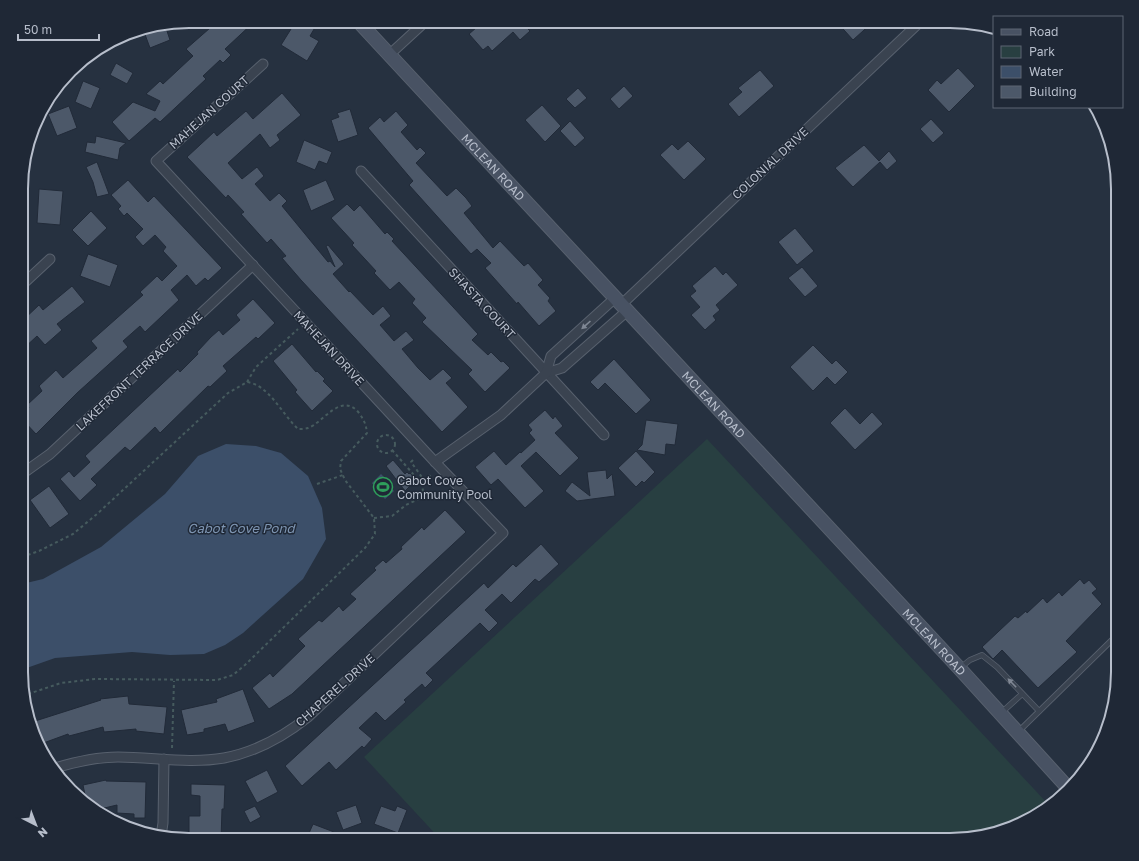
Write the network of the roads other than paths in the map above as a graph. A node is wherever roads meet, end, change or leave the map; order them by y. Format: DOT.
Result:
graph roads {
  1 [pos="364,28"];
  2 [pos="418,28"];
  3 [pos="914,28"];
  4 [pos="389,55"];
  5 [pos="263,64"];
  6 [pos="156,161"];
  7 [pos="361,171"];
  8 [pos="50,259"];
  9 [pos="253,265"];
  10 [pos="28,279"];
  11 [pos="621,305"];
  12 [pos="546,373"];
  13 [pos="604,435"];
  14 [pos="435,462"];
  15 [pos="28,470"];
  16 [pos="503,533"];
  17 [pos="1111,641"];
  18 [pos="960,669"];
  19 [pos="1022,694"];
  20 [pos="1039,712"];
  21 [pos="1000,713"];
  22 [pos="1018,732"];
  23 [pos="164,759"];
  24 [pos="59,767"];
  25 [pos="1065,785"];
  26 [pos="162,831"];
  1 -- 4 [label="street, MCLEAN ROAD"];
  2 -- 4 [label="street"];
  3 -- 11 [label="street, COLONIAL DRIVE"];
  4 -- 11 [label="street, MCLEAN ROAD"];
  5 -- 6 [label="street, MAHEJAN COURT"];
  6 -- 9 [label="street, MAHEJAN DRIVE"];
  7 -- 12 [label="street, SHASTA COURT"];
  8 -- 10 [label="street"];
  9 -- 14 [label="street, MAHEJAN DRIVE"];
  9 -- 15 [label="street, LAKEFRONT TERRACE DRIVE"];
  11 -- 12 [label="street"];
  11 -- 12 [label="street, one-way"];
  11 -- 18 [label="street, MCLEAN ROAD"];
  12 -- 13 [label="street, SHASTA COURT"];
  12 -- 14 [label="street"];
  14 -- 16 [label="street, MAHEJAN DRIVE"];
  16 -- 23 [label="street, CHAPEREL DRIVE"];
  17 -- 20 [label="lane"];
  19 -- 18 [label="lane, one-way"];
  18 -- 21 [label="street, MCLEAN ROAD"];
  19 -- 20 [label="lane"];
  19 -- 21 [label="lane"];
  20 -- 22 [label="lane"];
  21 -- 22 [label="street, MCLEAN ROAD"];
  22 -- 25 [label="street, MCLEAN ROAD"];
  23 -- 24 [label="street, CHAPEREL DRIVE"];
  23 -- 26 [label="street"];
}
